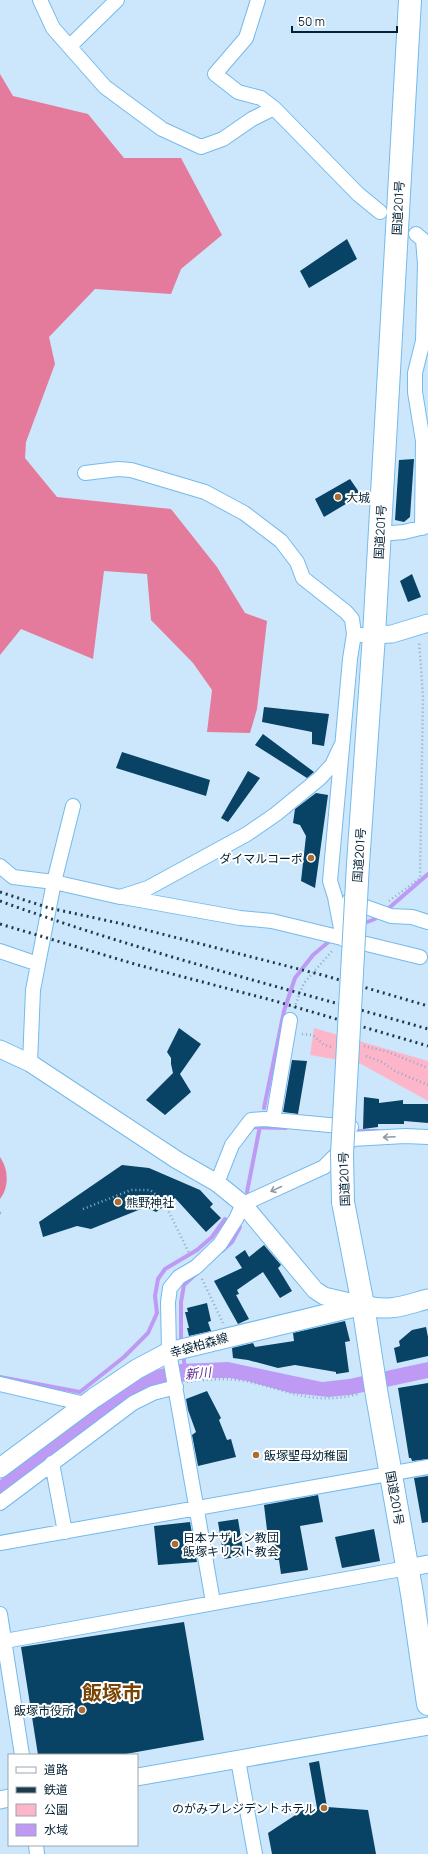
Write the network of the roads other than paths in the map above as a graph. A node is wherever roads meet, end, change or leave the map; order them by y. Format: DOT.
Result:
graph roads {
  1 [pos="40,0"];
  2 [pos="117,0"];
  3 [pos="258,0"];
  4 [pos="410,0"];
  5 [pos="70,46"];
  6 [pos="274,108"];
  7 [pos="380,212"];
  8 [pos="416,234"];
  9 [pos="85,473"];
  10 [pos="425,527"];
  11 [pos="379,534"];
  12 [pos="428,622"];
  13 [pos="364,635"];
  14 [pos="342,746"];
  15 [pos="73,806"];
  16 [pos="0,866"];
  17 [pos="54,882"];
  18 [pos="120,897"];
  19 [pos="335,897"];
  20 [pos="428,922"];
  21 [pos="343,939"];
  22 [pos="0,951"];
  23 [pos="420,957"];
  24 [pos="38,964"];
  25 [pos="290,1020"];
  26 [pos="0,1049"];
  27 [pos="30,1063"];
  28 [pos="272,1120"];
  29 [pos="428,1138"];
  30 [pos="352,1139"];
  31 [pos="217,1183"];
  32 [pos="243,1204"];
  33 [pos="428,1298"];
  34 [pos="363,1305"];
  35 [pos="170,1358"];
  36 [pos="0,1384"];
  37 [pos="175,1385"];
  38 [pos="85,1404"];
  39 [pos="52,1463"];
  40 [pos="428,1467"];
  41 [pos="0,1468"];
  42 [pos="390,1474"];
  43 [pos="0,1503"];
  44 [pos="197,1509"];
  45 [pos="65,1532"];
  46 [pos="0,1543"];
  47 [pos="428,1564"];
  48 [pos="407,1568"];
  49 [pos="213,1602"];
  50 [pos="0,1614"];
  51 [pos="5,1641"];
  52 [pos="428,1704"];
  53 [pos="428,1726"];
  54 [pos="22,1754"];
  55 [pos="238,1760"];
  56 [pos="138,1777"];
  57 [pos="255,1854"];
  1 -- 5 [label="street"];
  2 -- 5 [label="street"];
  3 -- 6 [label="street"];
  4 -- 11 [label="highway, 国道201号"];
  5 -- 6 [label="street"];
  6 -- 7 [label="street"];
  8 -- 10 [label="street"];
  9 -- 13 [label="street"];
  10 -- 11 [label="street"];
  11 -- 13 [label="highway, 国道201号"];
  12 -- 13 [label="street"];
  13 -- 14 [label="street"];
  13 -- 34 [label="highway, 国道201号, bridge"];
  14 -- 18 [label="street"];
  14 -- 19 [label="street"];
  15 -- 17 [label="street"];
  16 -- 17 [label="street"];
  17 -- 18 [label="street"];
  17 -- 24 [label="street"];
  18 -- 21 [label="street"];
  19 -- 20 [label="street"];
  19 -- 21 [label="street"];
  21 -- 23 [label="street"];
  22 -- 24 [label="street"];
  24 -- 27 [label="street"];
  25 -- 28 [label="street"];
  26 -- 27 [label="street"];
  27 -- 31 [label="street"];
  28 -- 30 [label="street"];
  28 -- 31 [label="street"];
  29 -- 30 [label="street, one-way"];
  30 -- 32 [label="street, one-way"];
  31 -- 32 [label="street"];
  32 -- 34 [label="street"];
  32 -- 35 [label="street"];
  33 -- 34 [label="main road, 幸袋柏森線"];
  34 -- 35 [label="main road, 幸袋柏森線"];
  34 -- 42 [label="highway, 国道201号"];
  35 -- 37 [label="street"];
  35 -- 38 [label="main road, 幸袋柏森線"];
  36 -- 38 [label="street"];
  37 -- 39 [label="street"];
  37 -- 44 [label="street"];
  38 -- 41 [label="main road, 幸袋柏森線"];
  39 -- 43 [label="street"];
  39 -- 45 [label="street"];
  40 -- 42 [label="street"];
  42 -- 44 [label="street"];
  42 -- 48 [label="highway, 国道201号"];
  44 -- 45 [label="street"];
  44 -- 49 [label="street"];
  45 -- 46 [label="street"];
  47 -- 48 [label="street"];
  48 -- 49 [label="street"];
  48 -- 52 [label="highway, 国道201号"];
  49 -- 51 [label="street"];
  50 -- 51 [label="street"];
  51 -- 54 [label="street"];
  53 -- 55 [label="street"];
  55 -- 56 [label="street"];
  55 -- 57 [label="street"];
}
